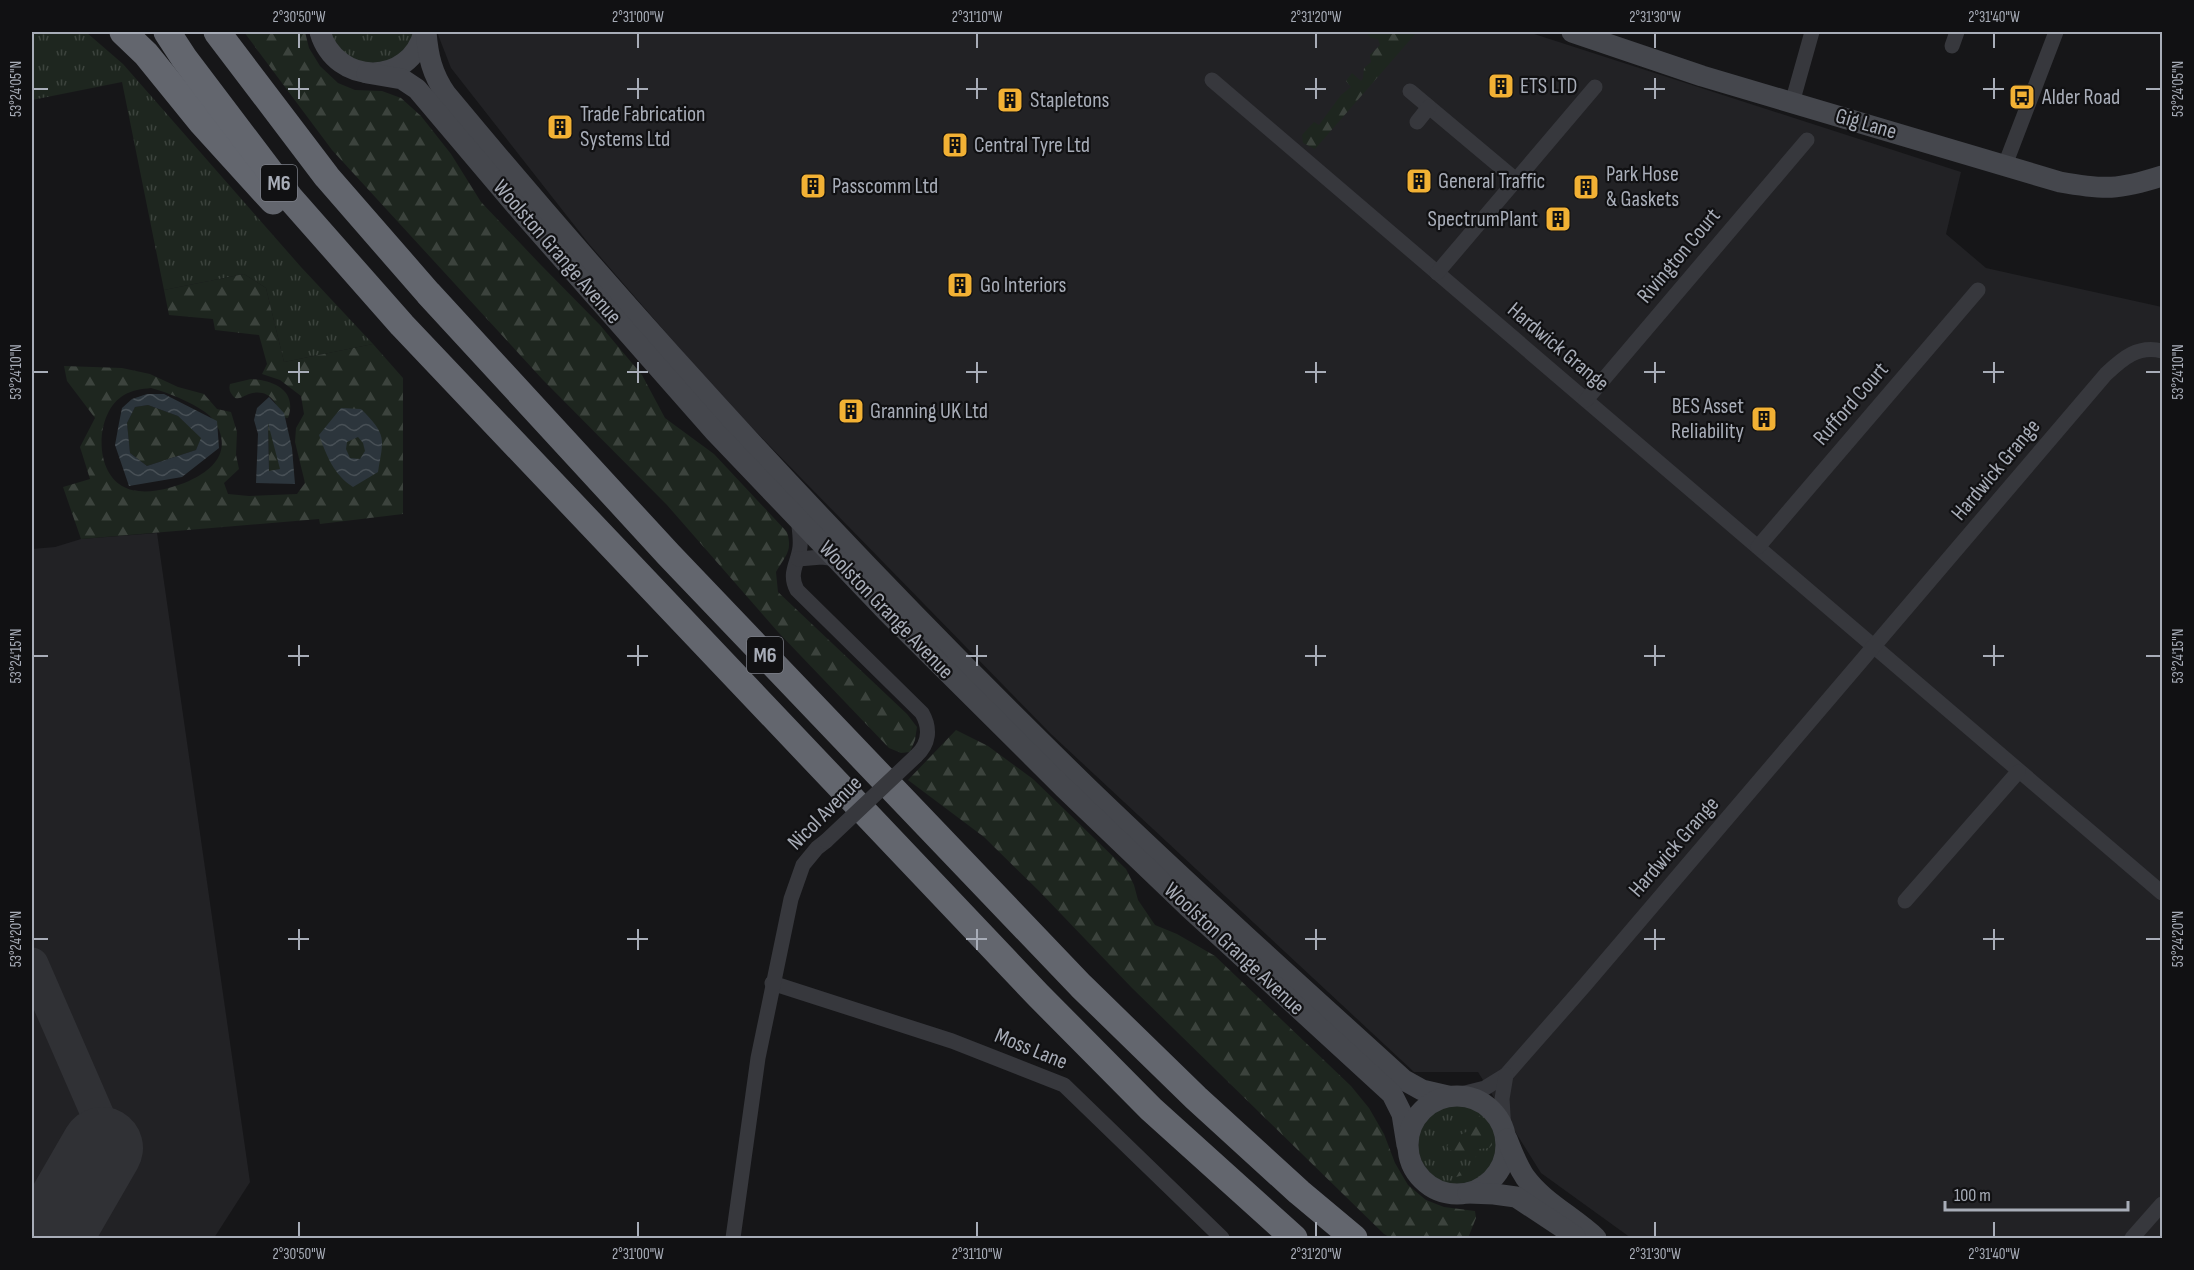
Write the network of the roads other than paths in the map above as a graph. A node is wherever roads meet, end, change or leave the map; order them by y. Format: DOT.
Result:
graph roads {
  1 [pos="123,32"];
  2 [pos="167,32"];
  3 [pos="217,32"];
  4 [pos="320,32"];
  5 [pos="425,32"];
  6 [pos="1572,32"];
  7 [pos="1812,32"];
  8 [pos="2056,32"];
  9 [pos="1614,39"];
  10 [pos="367,73"];
  11 [pos="1212,80"];
  12 [pos="1595,87"];
  13 [pos="1410,90"];
  14 [pos="1792,103"];
  15 [pos="1430,107"];
  16 [pos="1417,122"];
  17 [pos="1807,140"];
  18 [pos="2005,165"];
  19 [pos="2163,176"];
  20 [pos="1516,180"];
  21 [pos="1437,273"];
  22 [pos="1978,290"];
  23 [pos="402,325"];
  24 [pos="2160,347"];
  25 [pos="1586,400"];
  26 [pos="798,518"];
  27 [pos="1758,547"];
  28 [pos="798,559"];
  29 [pos="837,559"];
  30 [pos="1874,648"];
  31 [pos="2018,771"];
  32 [pos="2160,885"];
  33 [pos="1905,901"];
  34 [pos="772,983"];
  35 [pos="1506,1075"];
  36 [pos="1452,1096"];
  37 [pos="1504,1131"];
  38 [pos="1407,1145"];
  39 [pos="1465,1193"];
  40 [pos="2163,1204"];
  41 [pos="733,1239"];
  42 [pos="1222,1239"];
  43 [pos="1294,1239"];
  44 [pos="1354,1239"];
  45 [pos="1580,1239"];
  46 [pos="1596,1239"];
  47 [pos="2132,1239"];
  1 -- 23 [label="highway, M6"];
  2 -- 23 [label="highway, M6"];
  3 -- 44 [label="highway, M6"];
  4 -- 10 [label="main road, Woolston Grange Avenue"];
  5 -- 10 [label="main road"];
  5 -- 36 [label="main road, Woolston Grange Avenue"];
  6 -- 9 [label="main road, Gig Lane"];
  7 -- 14 [label="street"];
  8 -- 18 [label="street"];
  9 -- 14 [label="main road, Gig Lane"];
  10 -- 26 [label="main road, Woolston Grange Avenue"];
  11 -- 21 [label="street, Hardwick Grange"];
  12 -- 20 [label="street"];
  13 -- 15 [label="street"];
  14 -- 18 [label="main road, Gig Lane"];
  15 -- 16 [label="street"];
  15 -- 20 [label="street"];
  17 -- 25 [label="street, Rivington Court"];
  18 -- 19 [label="main road, Gig Lane"];
  20 -- 21 [label="street"];
  21 -- 25 [label="street, Hardwick Grange"];
  22 -- 27 [label="street, Rufford Court"];
  23 -- 43 [label="highway, M6"];
  24 -- 30 [label="street, Hardwick Grange"];
  25 -- 27 [label="street, Hardwick Grange"];
  26 -- 28 [label="street, Nicol Avenue"];
  26 -- 29 [label="main road, Woolston Grange Avenue"];
  27 -- 30 [label="street, Hardwick Grange"];
  28 -- 29 [label="street"];
  28 -- 34 [label="street, Nicol Avenue, bridge"];
  29 -- 38 [label="main road, Woolston Grange Avenue"];
  30 -- 31 [label="street, Hardwick Grange"];
  30 -- 35 [label="street, Hardwick Grange"];
  31 -- 32 [label="street, Hardwick Grange"];
  31 -- 33 [label="street"];
  34 -- 41 [label="street, Nicol Avenue"];
  34 -- 42 [label="street, Moss Lane"];
  35 -- 36 [label="street, Hardwick Grange"];
  35 -- 37 [label="street"];
  36 -- 37 [label="main road"];
  36 -- 38 [label="main road"];
  37 -- 39 [label="main road"];
  37 -- 46 [label="main road"];
  38 -- 39 [label="main road"];
  39 -- 45 [label="main road"];
  40 -- 47 [label="street"];
}
